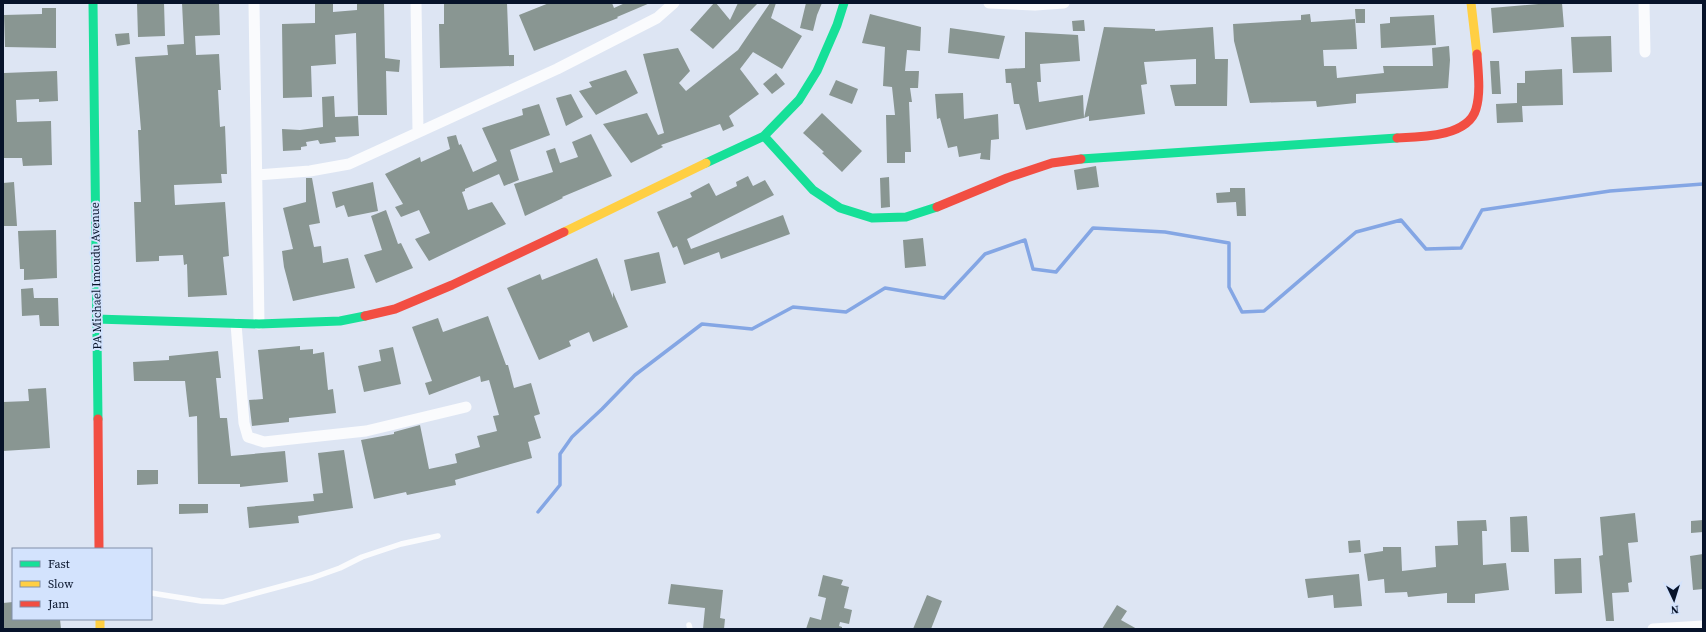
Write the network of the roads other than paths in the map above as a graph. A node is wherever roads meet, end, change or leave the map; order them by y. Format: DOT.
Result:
graph roads {
  1 [pos="93,3"];
  2 [pos="254,3"];
  3 [pos="416,3"];
  4 [pos="674,3"];
  5 [pos="844,3"];
  6 [pos="989,3"];
  7 [pos="1064,3"];
  8 [pos="1471,3"];
  9 [pos="1644,3"];
  10 [pos="1645,52"];
  11 [pos="418,132"];
  12 [pos="764,136"];
  13 [pos="257,175"];
  14 [pos="96,319"];
  15 [pos="236,324"];
  16 [pos="259,324"];
  17 [pos="466,407"];
  18 [pos="438,536"];
  19 [pos="99,548"];
  20 [pos="152,593"];
  21 [pos="1703,626"];
  22 [pos="1653,629"];
  1 -- 14 [label="street, PA Michael Imoudu Avenue"];
  2 -- 13 [label="street"];
  3 -- 11 [label="street"];
  4 -- 11 [label="street"];
  5 -- 12 [label="street"];
  6 -- 7 [label="street"];
  8 -- 12 [label="street"];
  9 -- 10 [label="street"];
  11 -- 13 [label="street"];
  12 -- 16 [label="street"];
  13 -- 16 [label="street"];
  14 -- 15 [label="street"];
  14 -- 19 [label="street, PA Michael Imoudu Avenue"];
  15 -- 16 [label="street"];
  15 -- 17 [label="street"];
  18 -- 20 [label="lane"];
  21 -- 22 [label="street"];
}
